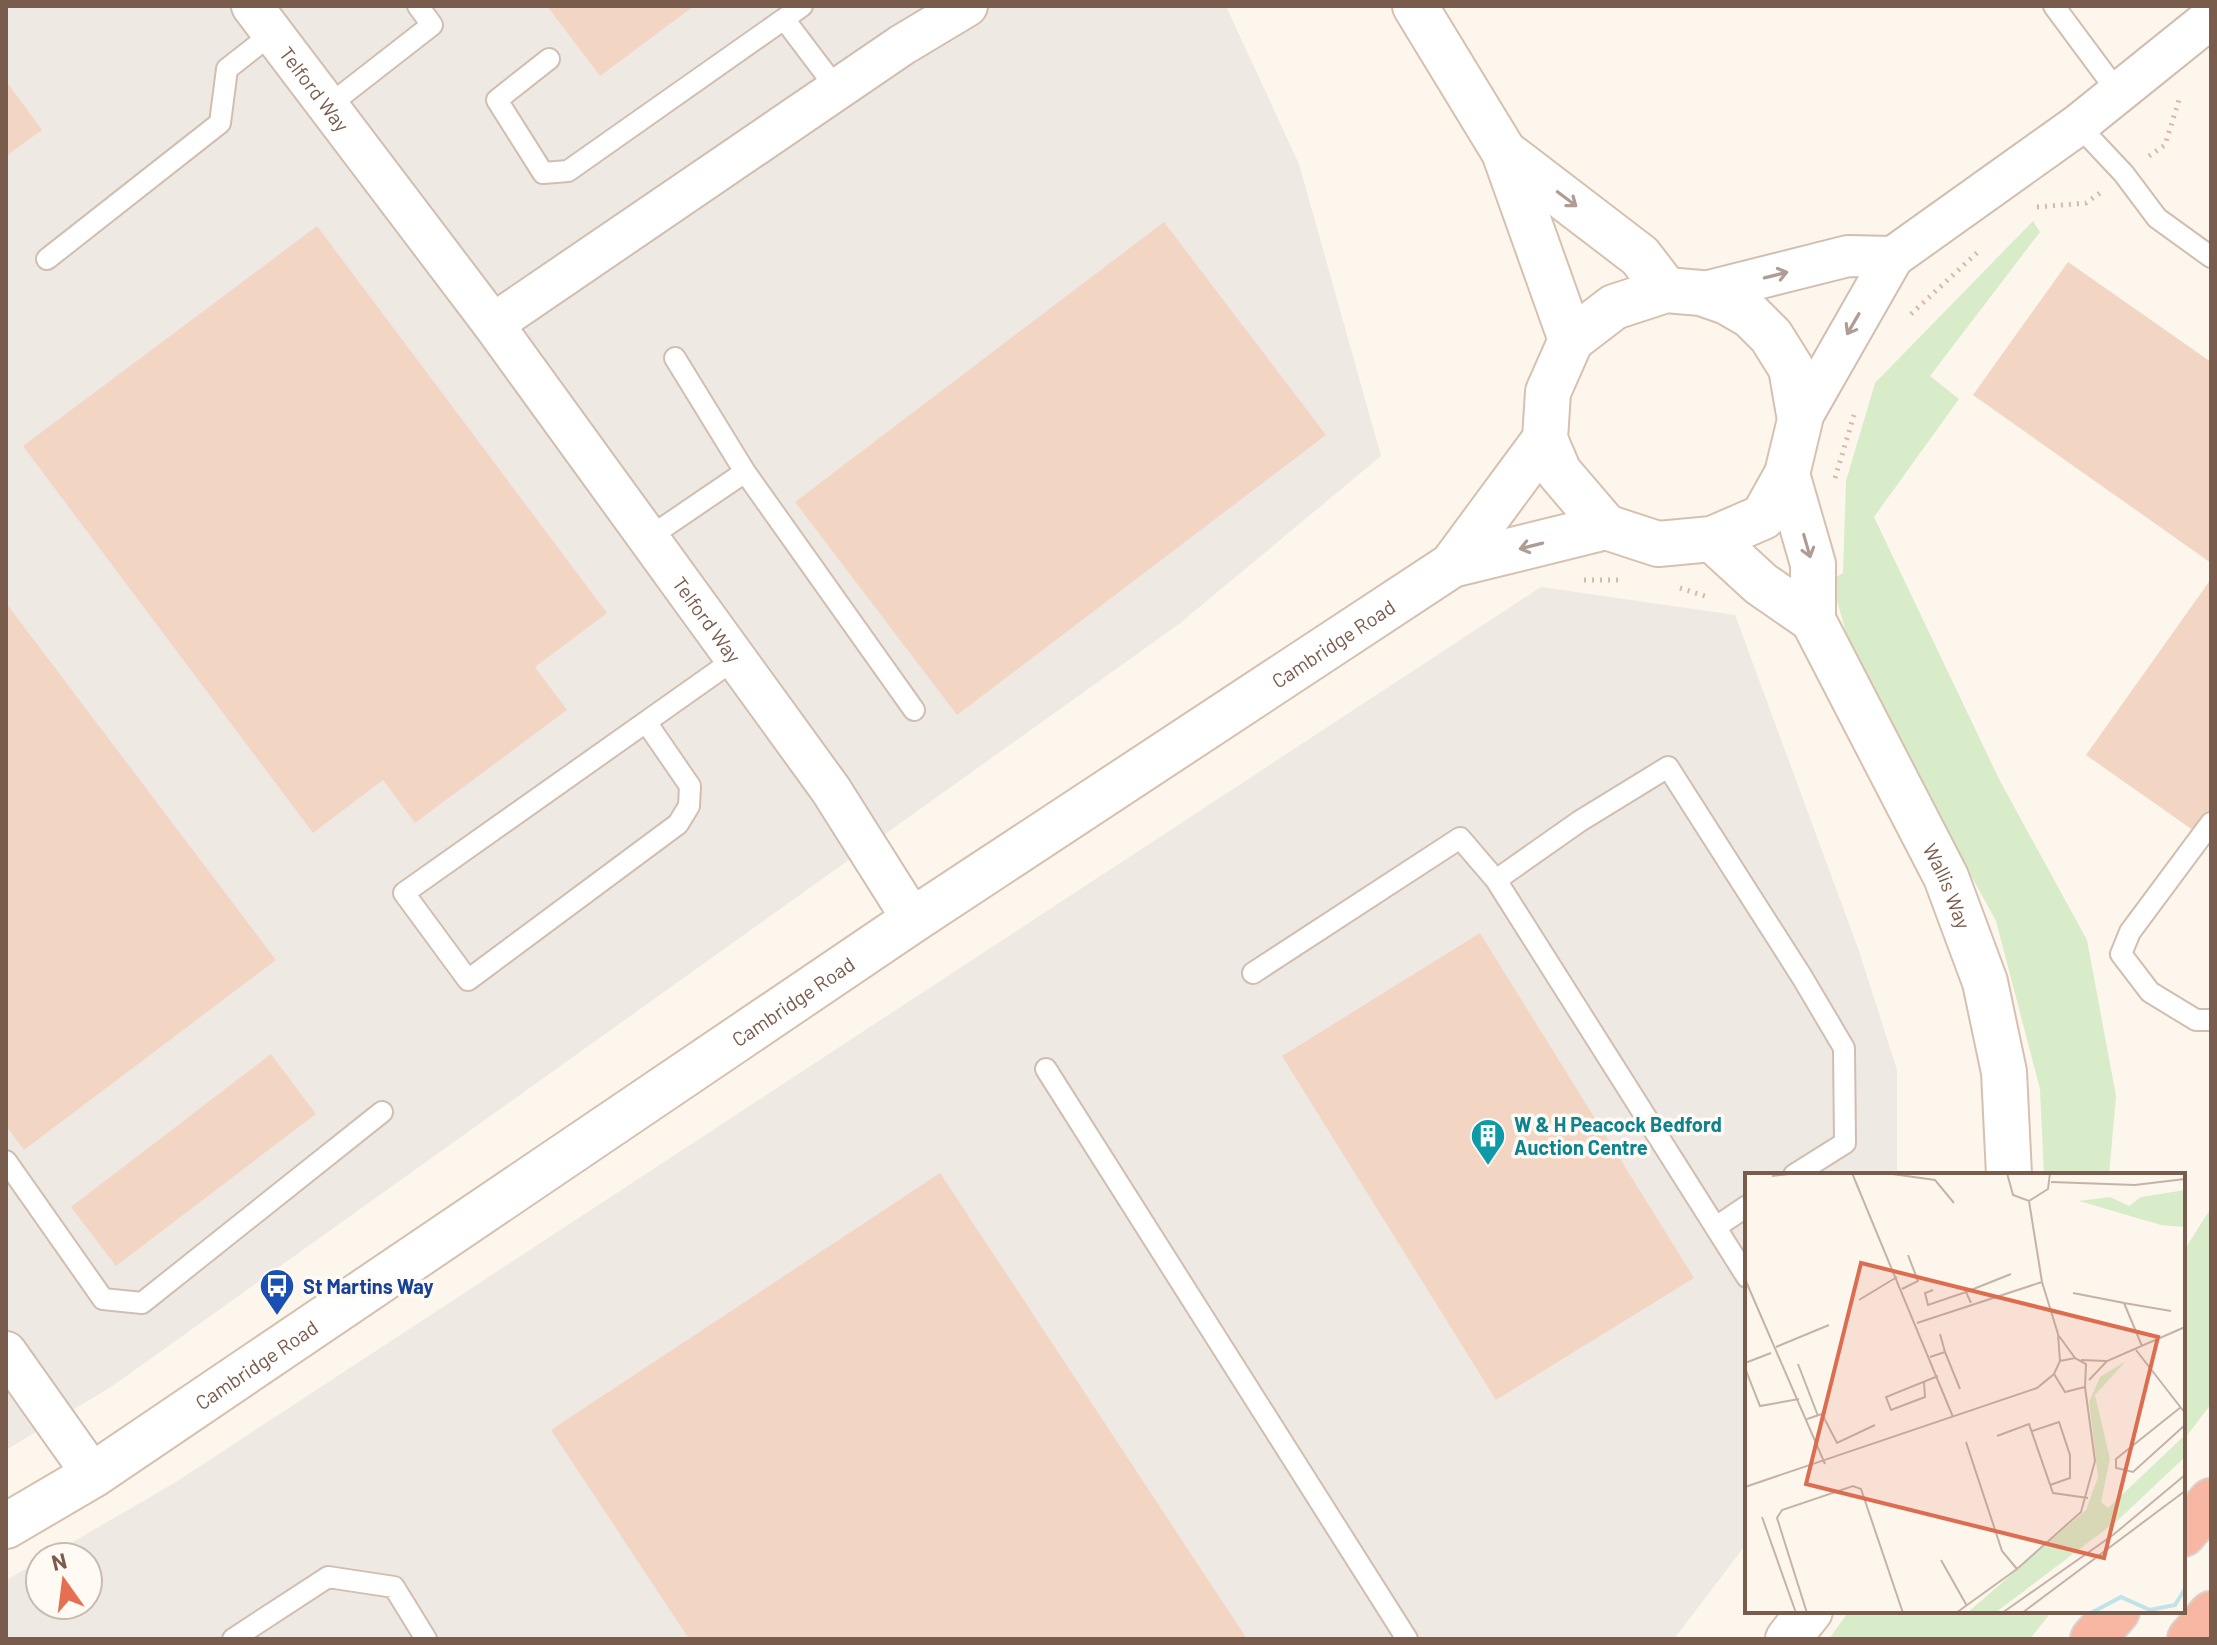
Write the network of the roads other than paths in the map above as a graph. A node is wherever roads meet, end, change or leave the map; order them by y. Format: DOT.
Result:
graph roads {
  1 [pos="418,6"];
  2 [pos="802,6"];
  3 [pos="967,6"];
  4 [pos="1415,6"];
  5 [pos="2054,6"];
  6 [pos="2211,18"];
  7 [pos="784,19"];
  8 [pos="262,20"];
  9 [pos="549,59"];
  10 [pos="837,89"];
  11 [pos="2117,91"];
  12 [pos="328,106"];
  13 [pos="2078,125"];
  14 [pos="1504,152"];
  15 [pos="1893,257"];
  16 [pos="2211,257"];
  17 [pos="47,259"];
  18 [pos="1683,292"];
  19 [pos="493,324"];
  20 [pos="1571,340"];
  21 [pos="675,358"];
  22 [pos="1800,420"];
  23 [pos="1545,439"];
  24 [pos="745,472"];
  25 [pos="1787,474"];
  26 [pos="1606,527"];
  27 [pos="648,538"];
  28 [pos="1712,539"];
  29 [pos="1452,565"];
  30 [pos="1813,620"];
  31 [pos="735,659"];
  32 [pos="914,710"];
  33 [pos="646,722"];
  34 [pos="2211,823"];
  35 [pos="1496,880"];
  36 [pos="913,920"];
  37 [pos="1253,973"];
  38 [pos="2211,1020"];
  39 [pos="1046,1069"];
  40 [pos="382,1112"];
  41 [pos="6,1161"];
  42 [pos="1797,1173"];
  43 [pos="2009,1173"];
  44 [pos="1745,1207"];
  45 [pos="1716,1227"];
  46 [pos="1745,1274"];
  47 [pos="6,1352"];
  48 [pos="93,1475"];
  49 [pos="2211,1501"];
  50 [pos="6,1526"];
  51 [pos="2185,1532"];
  52 [pos="1808,1613"];
  53 [pos="2115,1613"];
  54 [pos="2211,1614"];
  55 [pos="233,1639"];
  56 [pos="426,1639"];
  57 [pos="1407,1639"];
  58 [pos="1788,1639"];
  59 [pos="2093,1639"];
  60 [pos="2190,1639"];
  1 -- 12 [label="lane"];
  2 -- 7 [label="lane"];
  3 -- 10 [label="street"];
  4 -- 14 [label="street"];
  5 -- 11 [label="lane"];
  6 -- 11 [label="street"];
  7 -- 9 [label="lane"];
  7 -- 10 [label="lane"];
  8 -- 12 [label="street, Telford Way"];
  8 -- 17 [label="lane"];
  10 -- 19 [label="street"];
  11 -- 13 [label="street"];
  12 -- 19 [label="street, Telford Way"];
  13 -- 15 [label="street"];
  13 -- 16 [label="lane"];
  14 -- 18 [label="street, one-way"];
  14 -- 20 [label="street"];
  18 -- 15 [label="street, one-way"];
  15 -- 22 [label="street, one-way"];
  18 -- 20 [label="street"];
  18 -- 22 [label="street"];
  19 -- 27 [label="street, Telford Way"];
  20 -- 23 [label="street"];
  21 -- 24 [label="lane"];
  22 -- 25 [label="street"];
  23 -- 26 [label="street"];
  23 -- 29 [label="street, Cambridge Road"];
  24 -- 27 [label="lane"];
  24 -- 32 [label="lane"];
  25 -- 28 [label="street"];
  25 -- 30 [label="street, Wallis Way, one-way"];
  26 -- 28 [label="street"];
  26 -- 29 [label="street, one-way"];
  27 -- 31 [label="street, Telford Way"];
  28 -- 30 [label="street, Wallis Way"];
  29 -- 36 [label="street, Cambridge Road"];
  30 -- 43 [label="street, Wallis Way"];
  31 -- 33 [label="lane"];
  31 -- 36 [label="street, Telford Way"];
  33 -- 33 [label="lane"];
  34 -- 38 [label="lane"];
  35 -- 37 [label="lane"];
  35 -- 42 [label="lane"];
  35 -- 45 [label="lane"];
  36 -- 48 [label="street, Cambridge Road"];
  39 -- 57 [label="lane"];
  40 -- 41 [label="lane"];
  44 -- 45 [label="lane"];
  45 -- 46 [label="lane"];
  47 -- 48 [label="street"];
  48 -- 50 [label="street, Cambridge Road"];
  49 -- 51 [label="highway"];
  52 -- 58 [label="street"];
  53 -- 59 [label="highway"];
  54 -- 60 [label="highway"];
  55 -- 56 [label="lane"];
}
